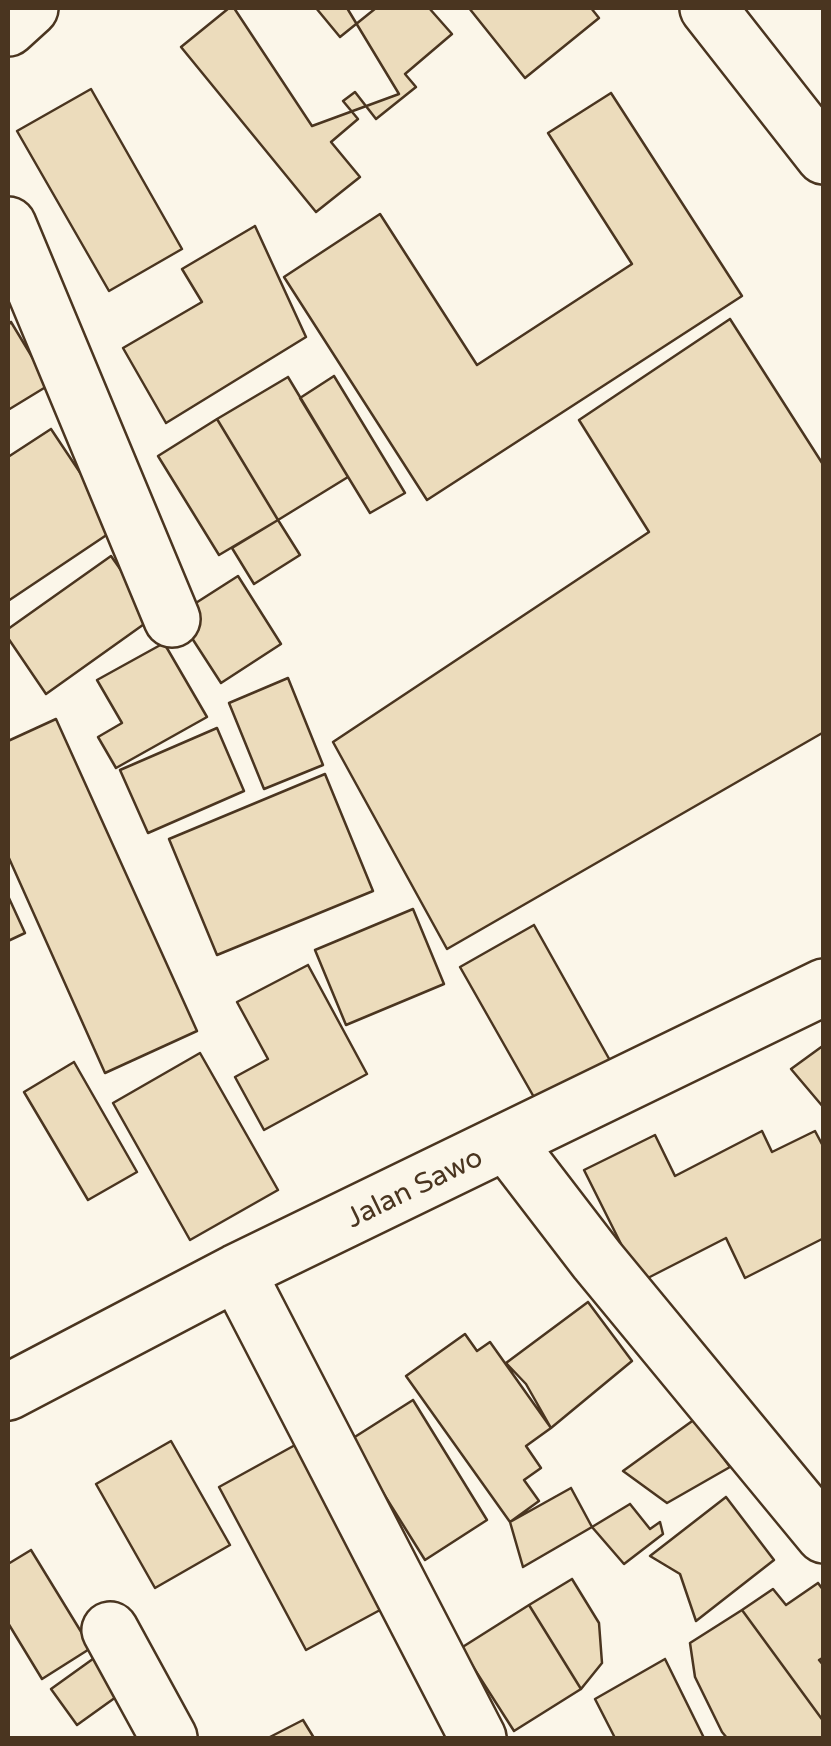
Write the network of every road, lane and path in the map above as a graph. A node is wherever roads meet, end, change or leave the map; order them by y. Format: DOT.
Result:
graph roads {
  1 [pos="30,8"];
  2 [pos="708,8"];
  3 [pos="8,28"];
  4 [pos="824,156"];
  5 [pos="8,225"];
  6 [pos="172,619"];
  7 [pos="824,988"];
  8 [pos="508,1144"];
  9 [pos="237,1272"];
  10 [pos="8,1392"];
  11 [pos="824,1534"];
  12 [pos="110,1630"];
  13 [pos="169,1738"];
  14 [pos="478,1738"];
  1 -- 3 [label="street"];
  2 -- 4 [label="street"];
  5 -- 6 [label="street"];
  7 -- 8 [label="street, Jalan Sawo"];
  8 -- 9 [label="street, Jalan Sawo"];
  8 -- 11 [label="street"];
  9 -- 10 [label="street, Jalan Sawo"];
  9 -- 14 [label="street"];
  12 -- 13 [label="street"];
}
